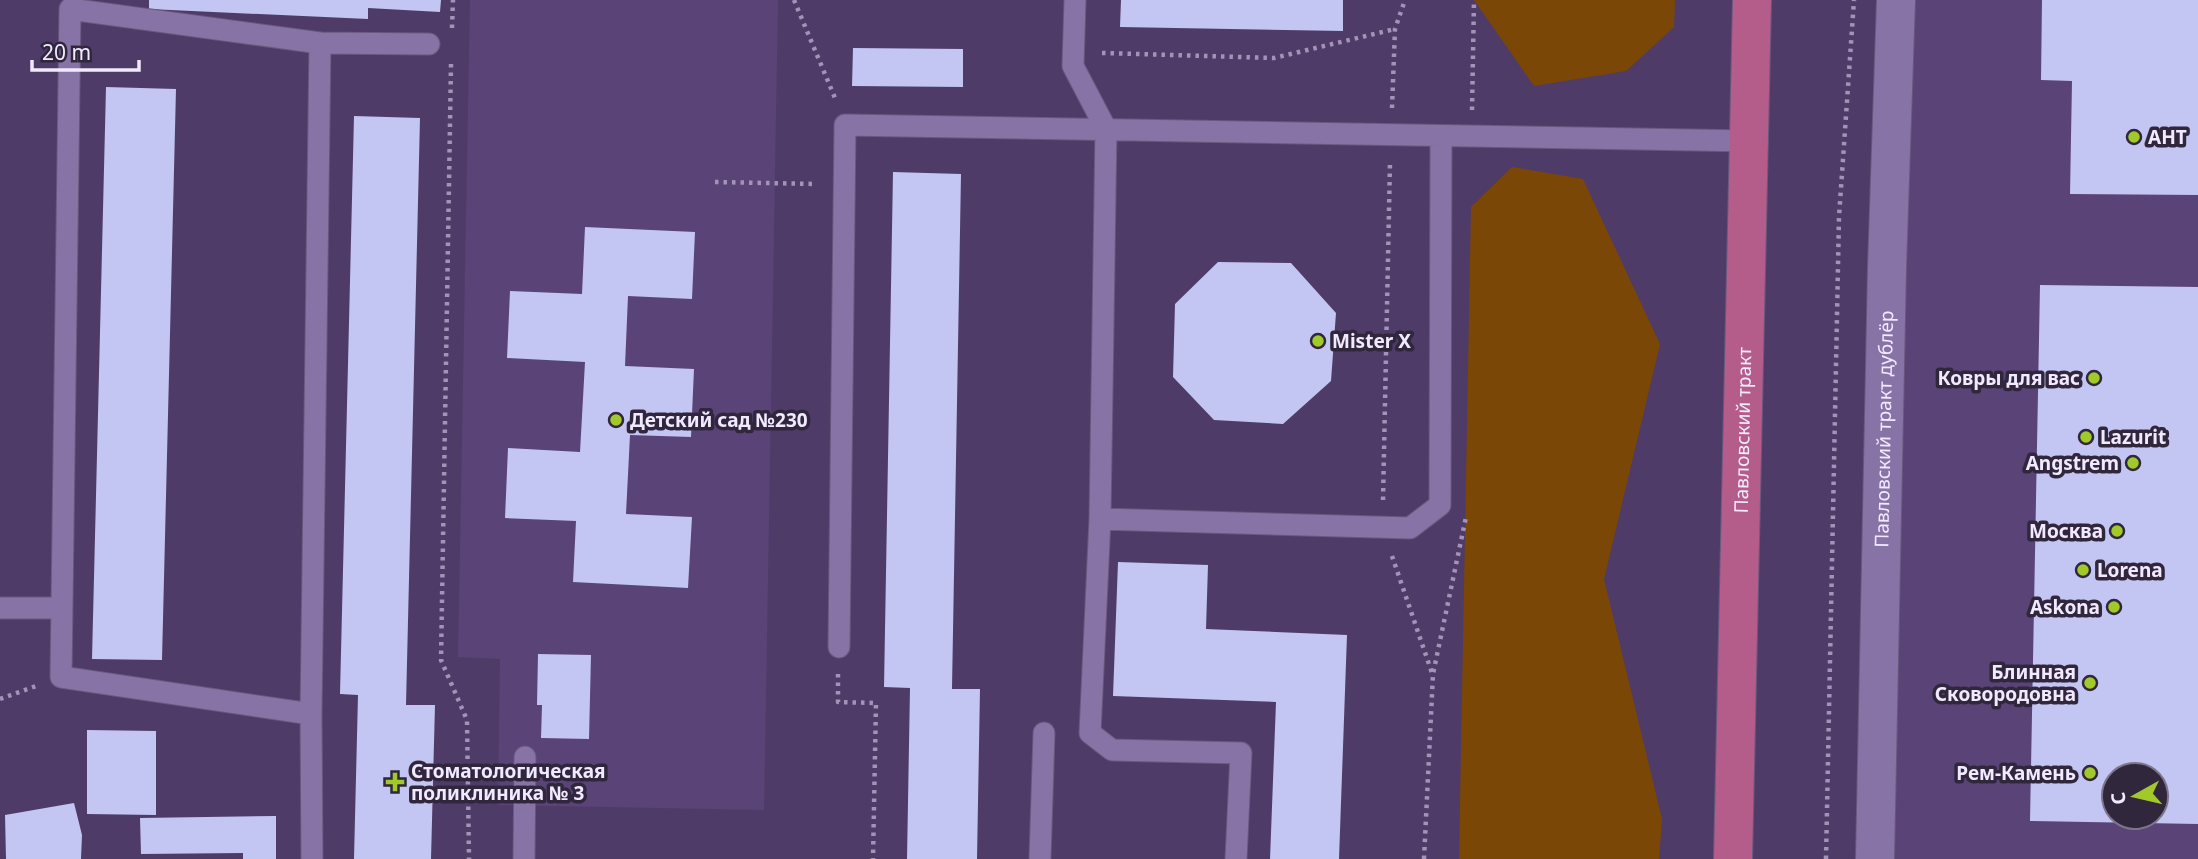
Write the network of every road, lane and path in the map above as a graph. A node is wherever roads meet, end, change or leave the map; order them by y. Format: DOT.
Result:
graph roads {
  1 [pos="794,0"];
  2 [pos="1075,0"];
  3 [pos="1405,0"];
  4 [pos="1752,0"];
  5 [pos="1854,0"];
  6 [pos="1896,0"];
  7 [pos="1395,29"];
  8 [pos="320,43"];
  9 [pos="429,44"];
  10 [pos="1074,52"];
  11 [pos="452,59"];
  12 [pos="845,125"];
  13 [pos="1105,129"];
  14 [pos="1391,136"];
  15 [pos="1441,137"];
  16 [pos="1749,141"];
  17 [pos="715,182"];
  18 [pos="845,184"];
  19 [pos="1100,519"];
  20 [pos="1382,527"];
  21 [pos="0,608"];
  22 [pos="61,608"];
  23 [pos="839,647"];
  24 [pos="61,677"];
  25 [pos="0,699"];
  26 [pos="311,714"];
  27 [pos="1044,733"];
  28 [pos="525,757"];
  29 [pos="312,859"];
  30 [pos="468,859"];
  31 [pos="524,859"];
  32 [pos="873,859"];
  33 [pos="1040,859"];
  34 [pos="1236,859"];
  35 [pos="1424,859"];
  36 [pos="1733,859"];
  37 [pos="1826,859"];
  38 [pos="1875,859"];
  1 -- 12 [label="path"];
  2 -- 10 [label="lane"];
  3 -- 7 [label="path"];
  4 -- 16 [label="main road, Павловский тракт"];
  5 -- 37 [label="path"];
  6 -- 38 [label="street, Павловский тракт дублёр"];
  7 -- 10 [label="path"];
  7 -- 14 [label="path"];
  8 -- 9 [label="lane"];
  8 -- 22 [label="lane"];
  8 -- 26 [label="lane"];
  10 -- 13 [label="lane"];
  11 -- 30 [label="path"];
  12 -- 13 [label="lane"];
  12 -- 18 [label="lane"];
  13 -- 14 [label="lane"];
  13 -- 19 [label="lane"];
  14 -- 15 [label="lane"];
  14 -- 20 [label="path"];
  15 -- 16 [label="lane"];
  15 -- 20 [label="lane"];
  16 -- 36 [label="main road, Павловский тракт"];
  17 -- 18 [label="path"];
  18 -- 23 [label="lane"];
  19 -- 20 [label="lane"];
  19 -- 34 [label="lane"];
  20 -- 35 [label="path"];
  21 -- 22 [label="lane"];
  22 -- 24 [label="lane"];
  23 -- 32 [label="path"];
  24 -- 25 [label="path"];
  24 -- 26 [label="lane"];
  26 -- 29 [label="lane"];
  27 -- 33 [label="lane"];
  28 -- 31 [label="lane"];
}
